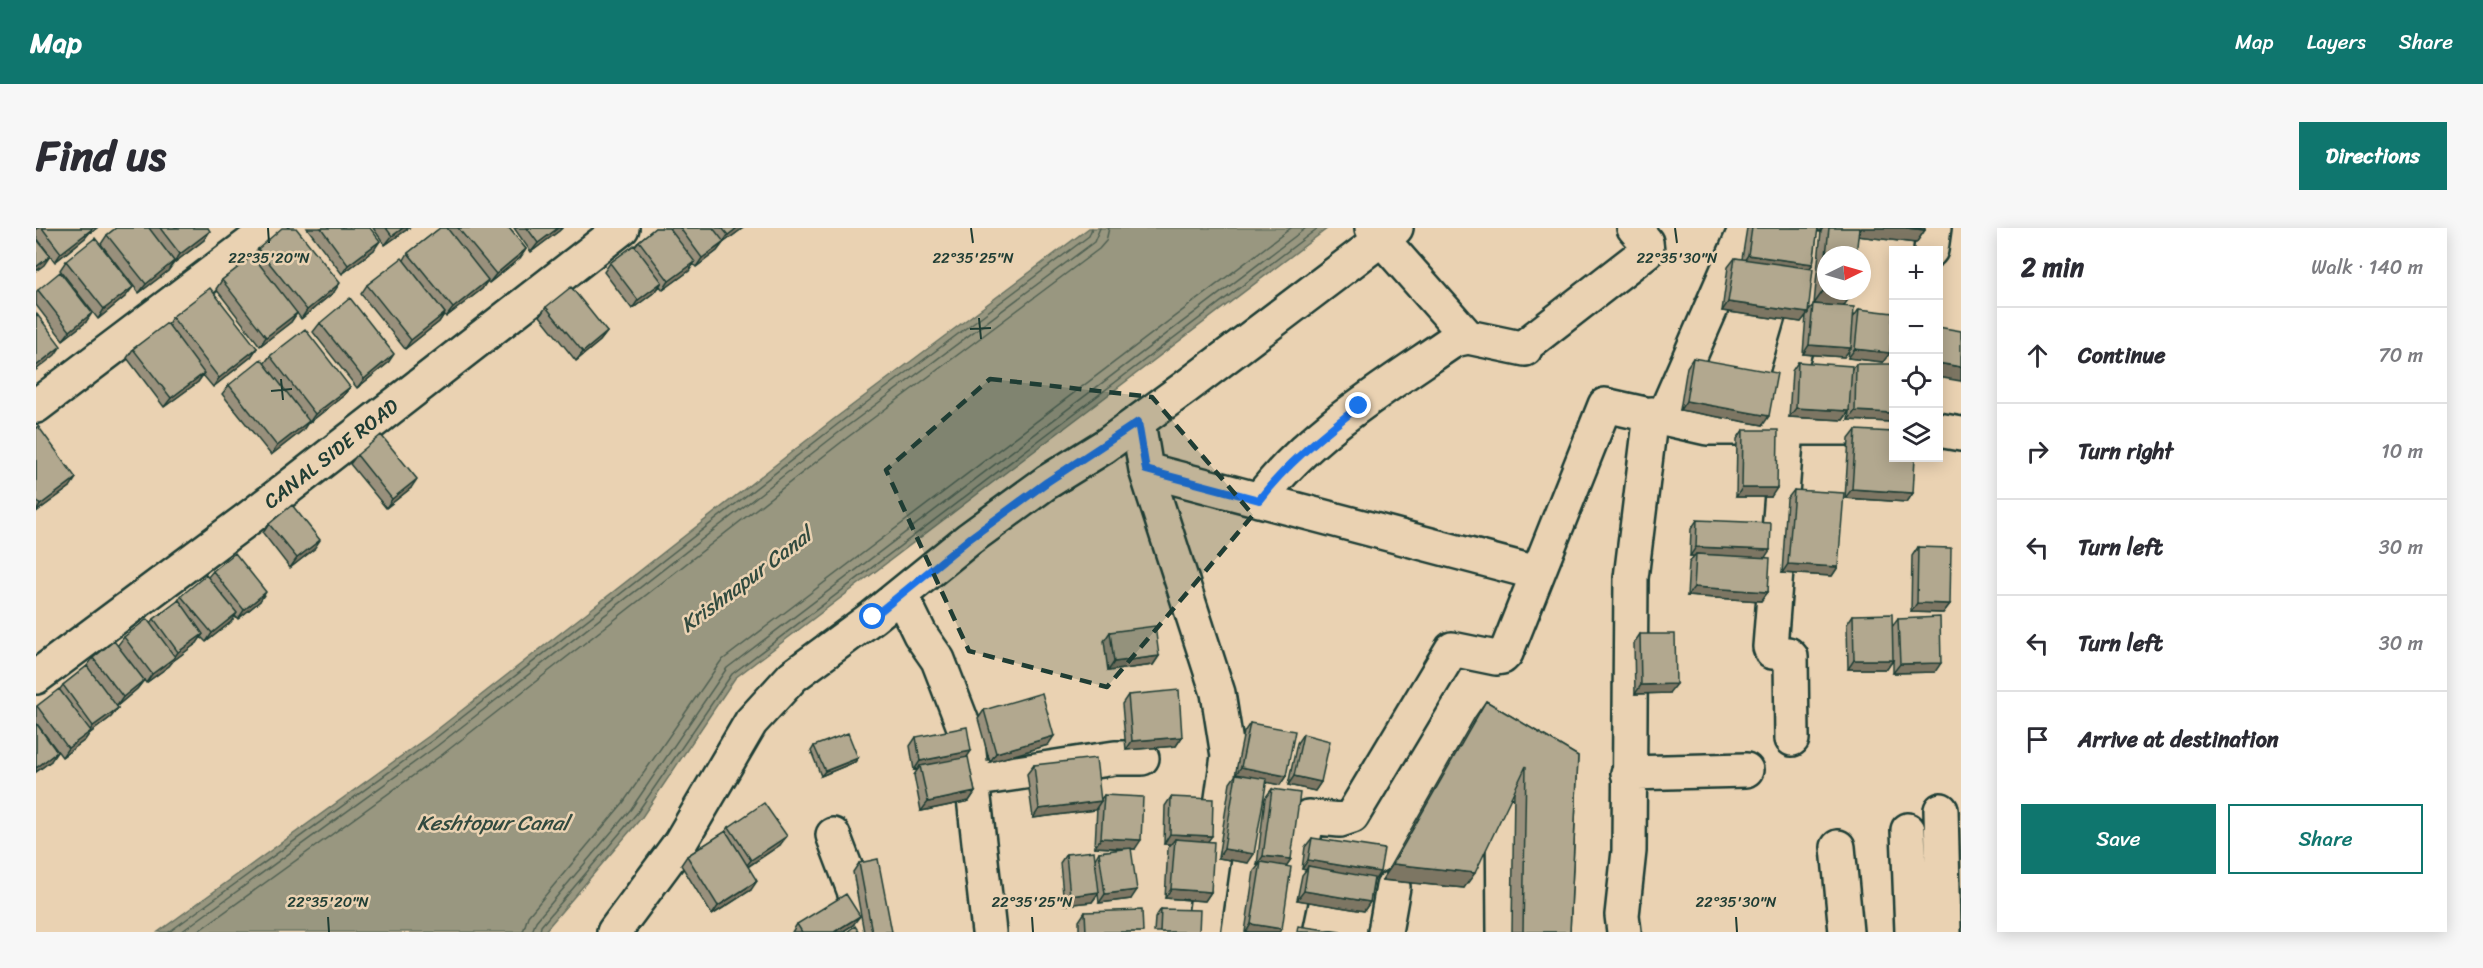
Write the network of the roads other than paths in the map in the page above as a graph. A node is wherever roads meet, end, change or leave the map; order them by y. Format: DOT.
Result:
graph roads {
  1 [pos="271,228"];
  2 [pos="622,228"];
  3 [pos="1634,228"];
  4 [pos="1746,228"];
  5 [pos="1934,228"];
  6 [pos="1383,232"];
  7 [pos="1932,246"];
  8 [pos="1816,249"];
  9 [pos="1468,337"];
  10 [pos="36,406"];
  11 [pos="1657,416"];
  12 [pos="1138,422"];
  13 [pos="1889,428"];
  14 [pos="1780,429"];
  15 [pos="1943,431"];
  16 [pos="1961,434"];
  17 [pos="1146,470"];
  18 [pos="1259,500"];
  19 [pos="1537,573"];
  20 [pos="901,595"];
  21 [pos="36,677"];
  22 [pos="1792,739"];
  23 [pos="1142,758"];
  24 [pos="1746,770"];
  25 [pos="1628,773"];
  26 [pos="971,780"];
  27 [pos="1941,810"];
  28 [pos="1503,813"];
  29 [pos="1908,830"];
  30 [pos="833,835"];
  31 [pos="1838,847"];
  32 [pos="1393,888"];
  33 [pos="614,932"];
  34 [pos="863,932"];
  35 [pos="989,932"];
  36 [pos="1203,932"];
  37 [pos="1284,932"];
  38 [pos="1385,932"];
  39 [pos="1504,932"];
  40 [pos="1624,932"];
  41 [pos="1846,932"];
  42 [pos="1912,932"];
  43 [pos="1944,932"];
  1 -- 10 [label="street"];
  2 -- 21 [label="street, CANAL SIDE ROAD"];
  3 -- 9 [label="street"];
  4 -- 11 [label="street"];
  5 -- 7 [label="street"];
  6 -- 9 [label="street"];
  6 -- 12 [label="street"];
  8 -- 14 [label="street"];
  9 -- 18 [label="street"];
  11 -- 14 [label="street"];
  11 -- 19 [label="street"];
  11 -- 25 [label="street"];
  12 -- 17 [label="street"];
  12 -- 20 [label="street"];
  13 -- 14 [label="street"];
  14 -- 22 [label="street"];
  15 -- 16 [label="street"];
  17 -- 18 [label="street"];
  17 -- 36 [label="street"];
  18 -- 19 [label="street"];
  19 -- 37 [label="street"];
  20 -- 26 [label="street"];
  20 -- 33 [label="street"];
  23 -- 26 [label="street"];
  24 -- 25 [label="street"];
  25 -- 40 [label="street"];
  26 -- 35 [label="street"];
  27 -- 43 [label="street"];
  28 -- 39 [label="street"];
  29 -- 42 [label="street"];
  30 -- 34 [label="street"];
  31 -- 41 [label="street"];
  32 -- 38 [label="street"];
}
